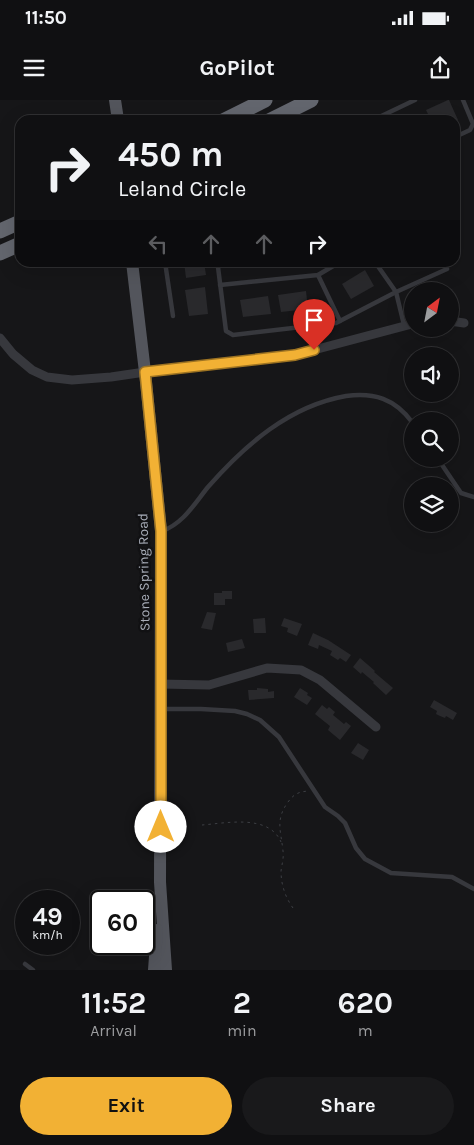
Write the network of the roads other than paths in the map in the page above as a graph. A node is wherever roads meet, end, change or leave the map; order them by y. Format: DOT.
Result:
graph roads {
  1 [pos="115,100"];
  2 [pos="265,100"];
  3 [pos="312,100"];
  4 [pos="415,100"];
  5 [pos="463,100"];
  6 [pos="117,115"];
  7 [pos="235,115"];
  8 [pos="281,115"];
  9 [pos="384,115"];
  10 [pos="460,135"];
  11 [pos="15,224"];
  12 [pos="0,231"];
  13 [pos="15,246"];
  14 [pos="0,254"];
  15 [pos="133,267"];
  16 [pos="166,267"];
  17 [pos="217,267"];
  18 [pos="332,267"];
  19 [pos="378,267"];
  20 [pos="447,269"];
  21 [pos="318,275"];
  22 [pos="220,284"];
  23 [pos="396,292"];
  24 [pos="404,313"];
  25 [pos="173,316"];
  26 [pos="340,321"];
  27 [pos="459,322"];
  28 [pos="464,323"];
  29 [pos="404,325"];
  30 [pos="0,338"];
  31 [pos="145,372"];
  32 [pos="404,412"];
  33 [pos="443,467"];
  34 [pos="474,497"];
  35 [pos="161,531"];
  36 [pos="160,684"];
  37 [pos="160,709"];
  38 [pos="376,727"];
  39 [pos="160,882"];
  40 [pos="474,889"];
  41 [pos="25,964"];
  42 [pos="33,970"];
  43 [pos="154,970"];
  44 [pos="166,970"];
  1 -- 6 [label="main road"];
  2 -- 7 [label="highway"];
  3 -- 8 [label="highway"];
  4 -- 9 [label="lane"];
  5 -- 10 [label="lane"];
  11 -- 12 [label="highway"];
  13 -- 14 [label="highway"];
  15 -- 31 [label="main road, Stone Spring Road"];
  16 -- 25 [label="lane"];
  17 -- 22 [label="lane"];
  18 -- 21 [label="lane"];
  19 -- 23 [label="lane"];
  20 -- 23 [label="lane"];
  21 -- 22 [label="lane"];
  21 -- 26 [label="lane"];
  22 -- 26 [label="lane"];
  23 -- 24 [label="lane"];
  23 -- 26 [label="lane"];
  27 -- 28 [label="street"];
  29 -- 31 [label="street"];
  30 -- 31 [label="street"];
  31 -- 35 [label="main road, Stone Spring Road"];
  32 -- 35 [label="lane"];
  33 -- 34 [label="lane"];
  35 -- 36 [label="main road, Stone Spring Road"];
  36 -- 37 [label="main road, Stone Spring Road"];
  36 -- 38 [label="street"];
  37 -- 39 [label="main road, Stone Spring Road"];
  37 -- 40 [label="lane"];
  39 -- 43 [label="main road, Stone Spring Road"];
  39 -- 44 [label="main road, Stone Spring Road"];
  41 -- 42 [label="lane"];
}
